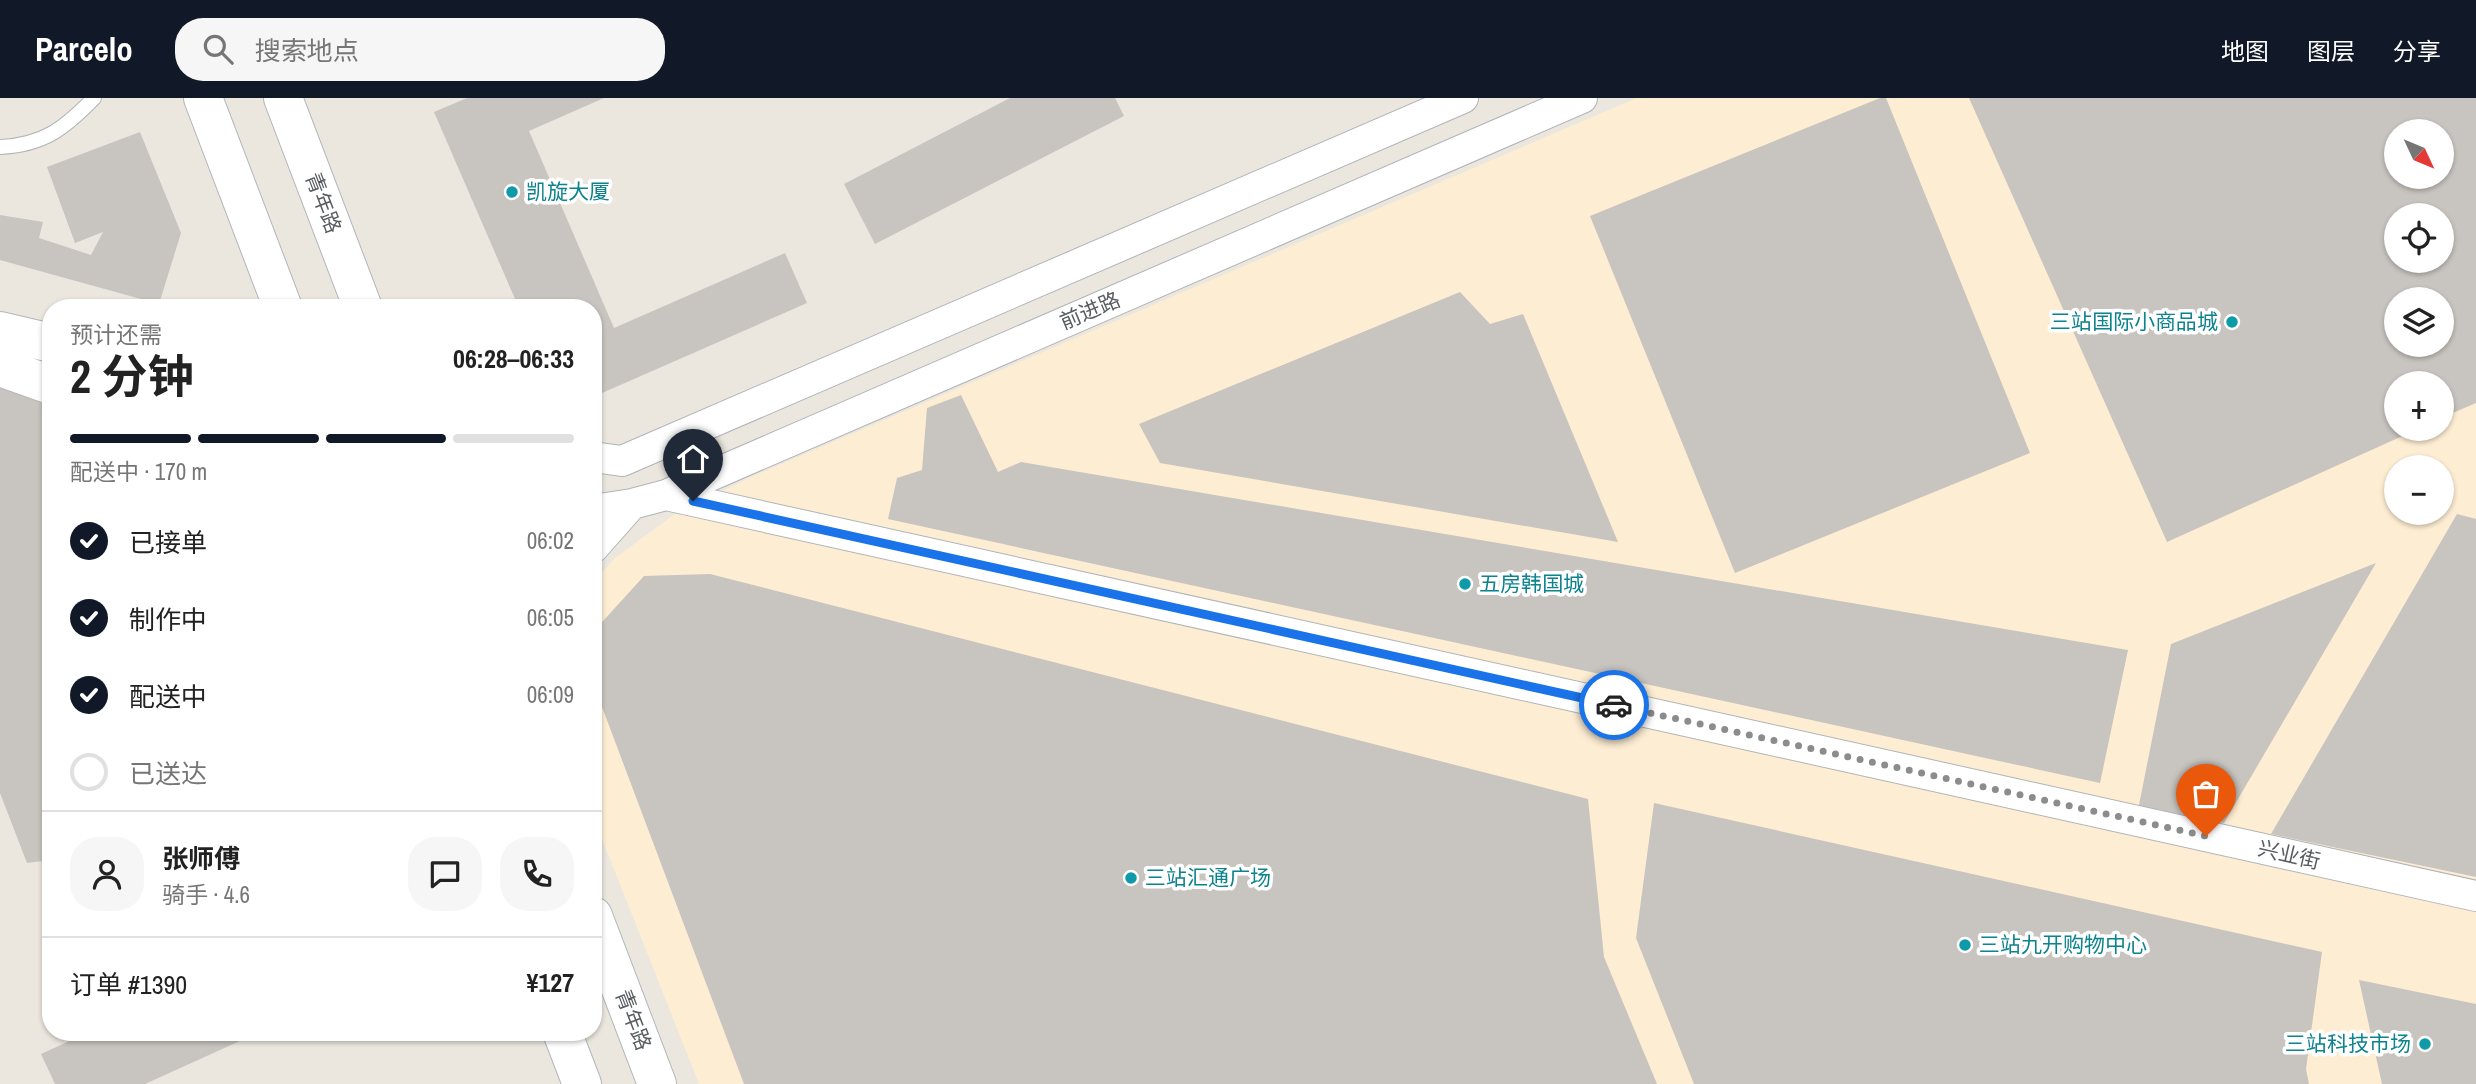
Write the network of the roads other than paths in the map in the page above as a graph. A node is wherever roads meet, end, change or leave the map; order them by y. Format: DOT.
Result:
graph roads {
  1 [pos="94,98"];
  2 [pos="203,98"];
  3 [pos="1463,98"];
  4 [pos="1582,98"];
  5 [pos="291,101"];
  6 [pos="0,146"];
  7 [pos="280,299"];
  8 [pos="360,299"];
  9 [pos="0,331"];
  10 [pos="42,341"];
  11 [pos="0,367"];
  12 [pos="42,382"];
  13 [pos="608,459"];
  14 [pos="666,495"];
  15 [pos="632,504"];
  16 [pos="602,509"];
  17 [pos="602,538"];
  18 [pos="2476,897"];
  19 [pos="602,940"];
  20 [pos="565,1041"];
  21 [pos="582,1084"];
  22 [pos="657,1084"];
  1 -- 6 [label="lane"];
  2 -- 7 [label="main road"];
  3 -- 13 [label="street"];
  4 -- 14 [label="street, 前进路"];
  5 -- 8 [label="main road, 青年路"];
  9 -- 10 [label="main road"];
  11 -- 12 [label="main road"];
  14 -- 15 [label="street, 前进路"];
  14 -- 18 [label="street, 兴业街"];
  15 -- 16 [label="street, 前进路"];
  15 -- 17 [label="street"];
  19 -- 22 [label="main road, 青年路"];
  20 -- 21 [label="main road"];
}
